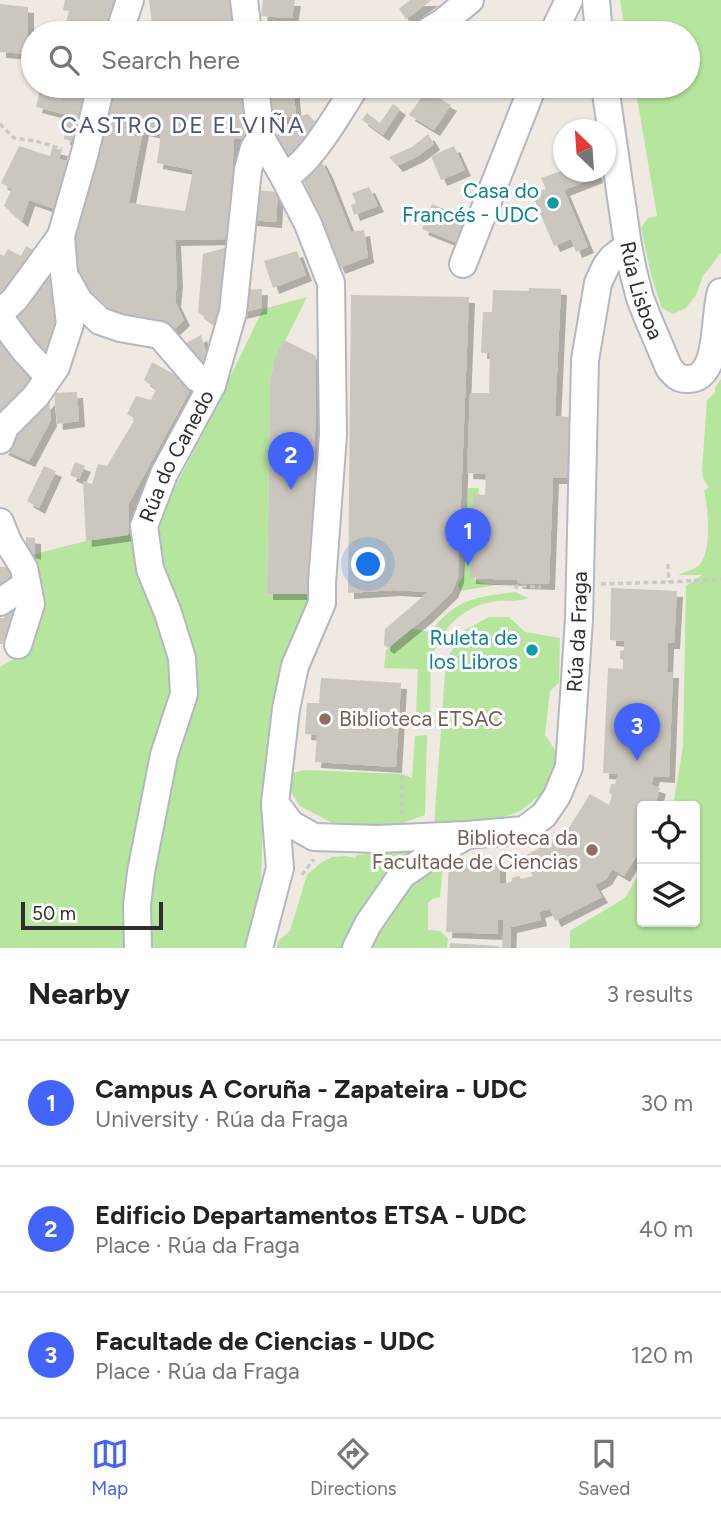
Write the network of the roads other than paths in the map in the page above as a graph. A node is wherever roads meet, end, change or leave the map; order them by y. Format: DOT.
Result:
graph roads {
  1 [pos="130,0"];
  2 [pos="244,0"];
  3 [pos="470,0"];
  4 [pos="569,0"];
  5 [pos="596,0"];
  6 [pos="123,21"];
  7 [pos="247,21"];
  8 [pos="444,21"];
  9 [pos="559,21"];
  10 [pos="598,21"];
  11 [pos="98,98"];
  12 [pos="256,98"];
  13 [pos="348,98"];
  14 [pos="528,98"];
  15 [pos="607,98"];
  16 [pos="261,138"];
  17 [pos="284,177"];
  18 [pos="61,236"];
  19 [pos="628,246"];
  20 [pos="463,264"];
  21 [pos="64,274"];
  22 [pos="721,292"];
  23 [pos="0,316"];
  24 [pos="49,377"];
  25 [pos="212,384"];
  26 [pos="0,440"];
  27 [pos="0,522"];
  28 [pos="27,584"];
  29 [pos="0,602"];
  30 [pos="18,645"];
  31 [pos="277,793"];
  32 [pos="467,835"];
  33 [pos="324,844"];
  34 [pos="291,872"];
  35 [pos="138,948"];
  36 [pos="259,948"];
  37 [pos="356,948"];
  1 -- 6 [label="street"];
  2 -- 7 [label="street"];
  3 -- 8 [label="street"];
  4 -- 9 [label="street"];
  5 -- 10 [label="street"];
  11 -- 18 [label="street"];
  12 -- 16 [label="street, Rúa do Canedo"];
  13 -- 17 [label="street"];
  14 -- 20 [label="street"];
  15 -- 19 [label="street, Rúa Lisboa"];
  16 -- 17 [label="street"];
  16 -- 25 [label="street, Rúa do Canedo"];
  17 -- 31 [label="street"];
  18 -- 21 [label="street"];
  18 -- 23 [label="street"];
  19 -- 22 [label="street, Rúa Lisboa"];
  19 -- 32 [label="street, Rúa da Fraga"];
  21 -- 24 [label="street"];
  21 -- 25 [label="street"];
  23 -- 24 [label="street"];
  24 -- 26 [label="street"];
  25 -- 35 [label="street, Rúa do Canedo"];
  27 -- 28 [label="street"];
  28 -- 29 [label="street"];
  28 -- 30 [label="street"];
  31 -- 33 [label="street"];
  31 -- 34 [label="street"];
  32 -- 33 [label="street, Rúa da Fraga"];
  32 -- 37 [label="street"];
  33 -- 34 [label="street"];
  34 -- 36 [label="street"];
}
